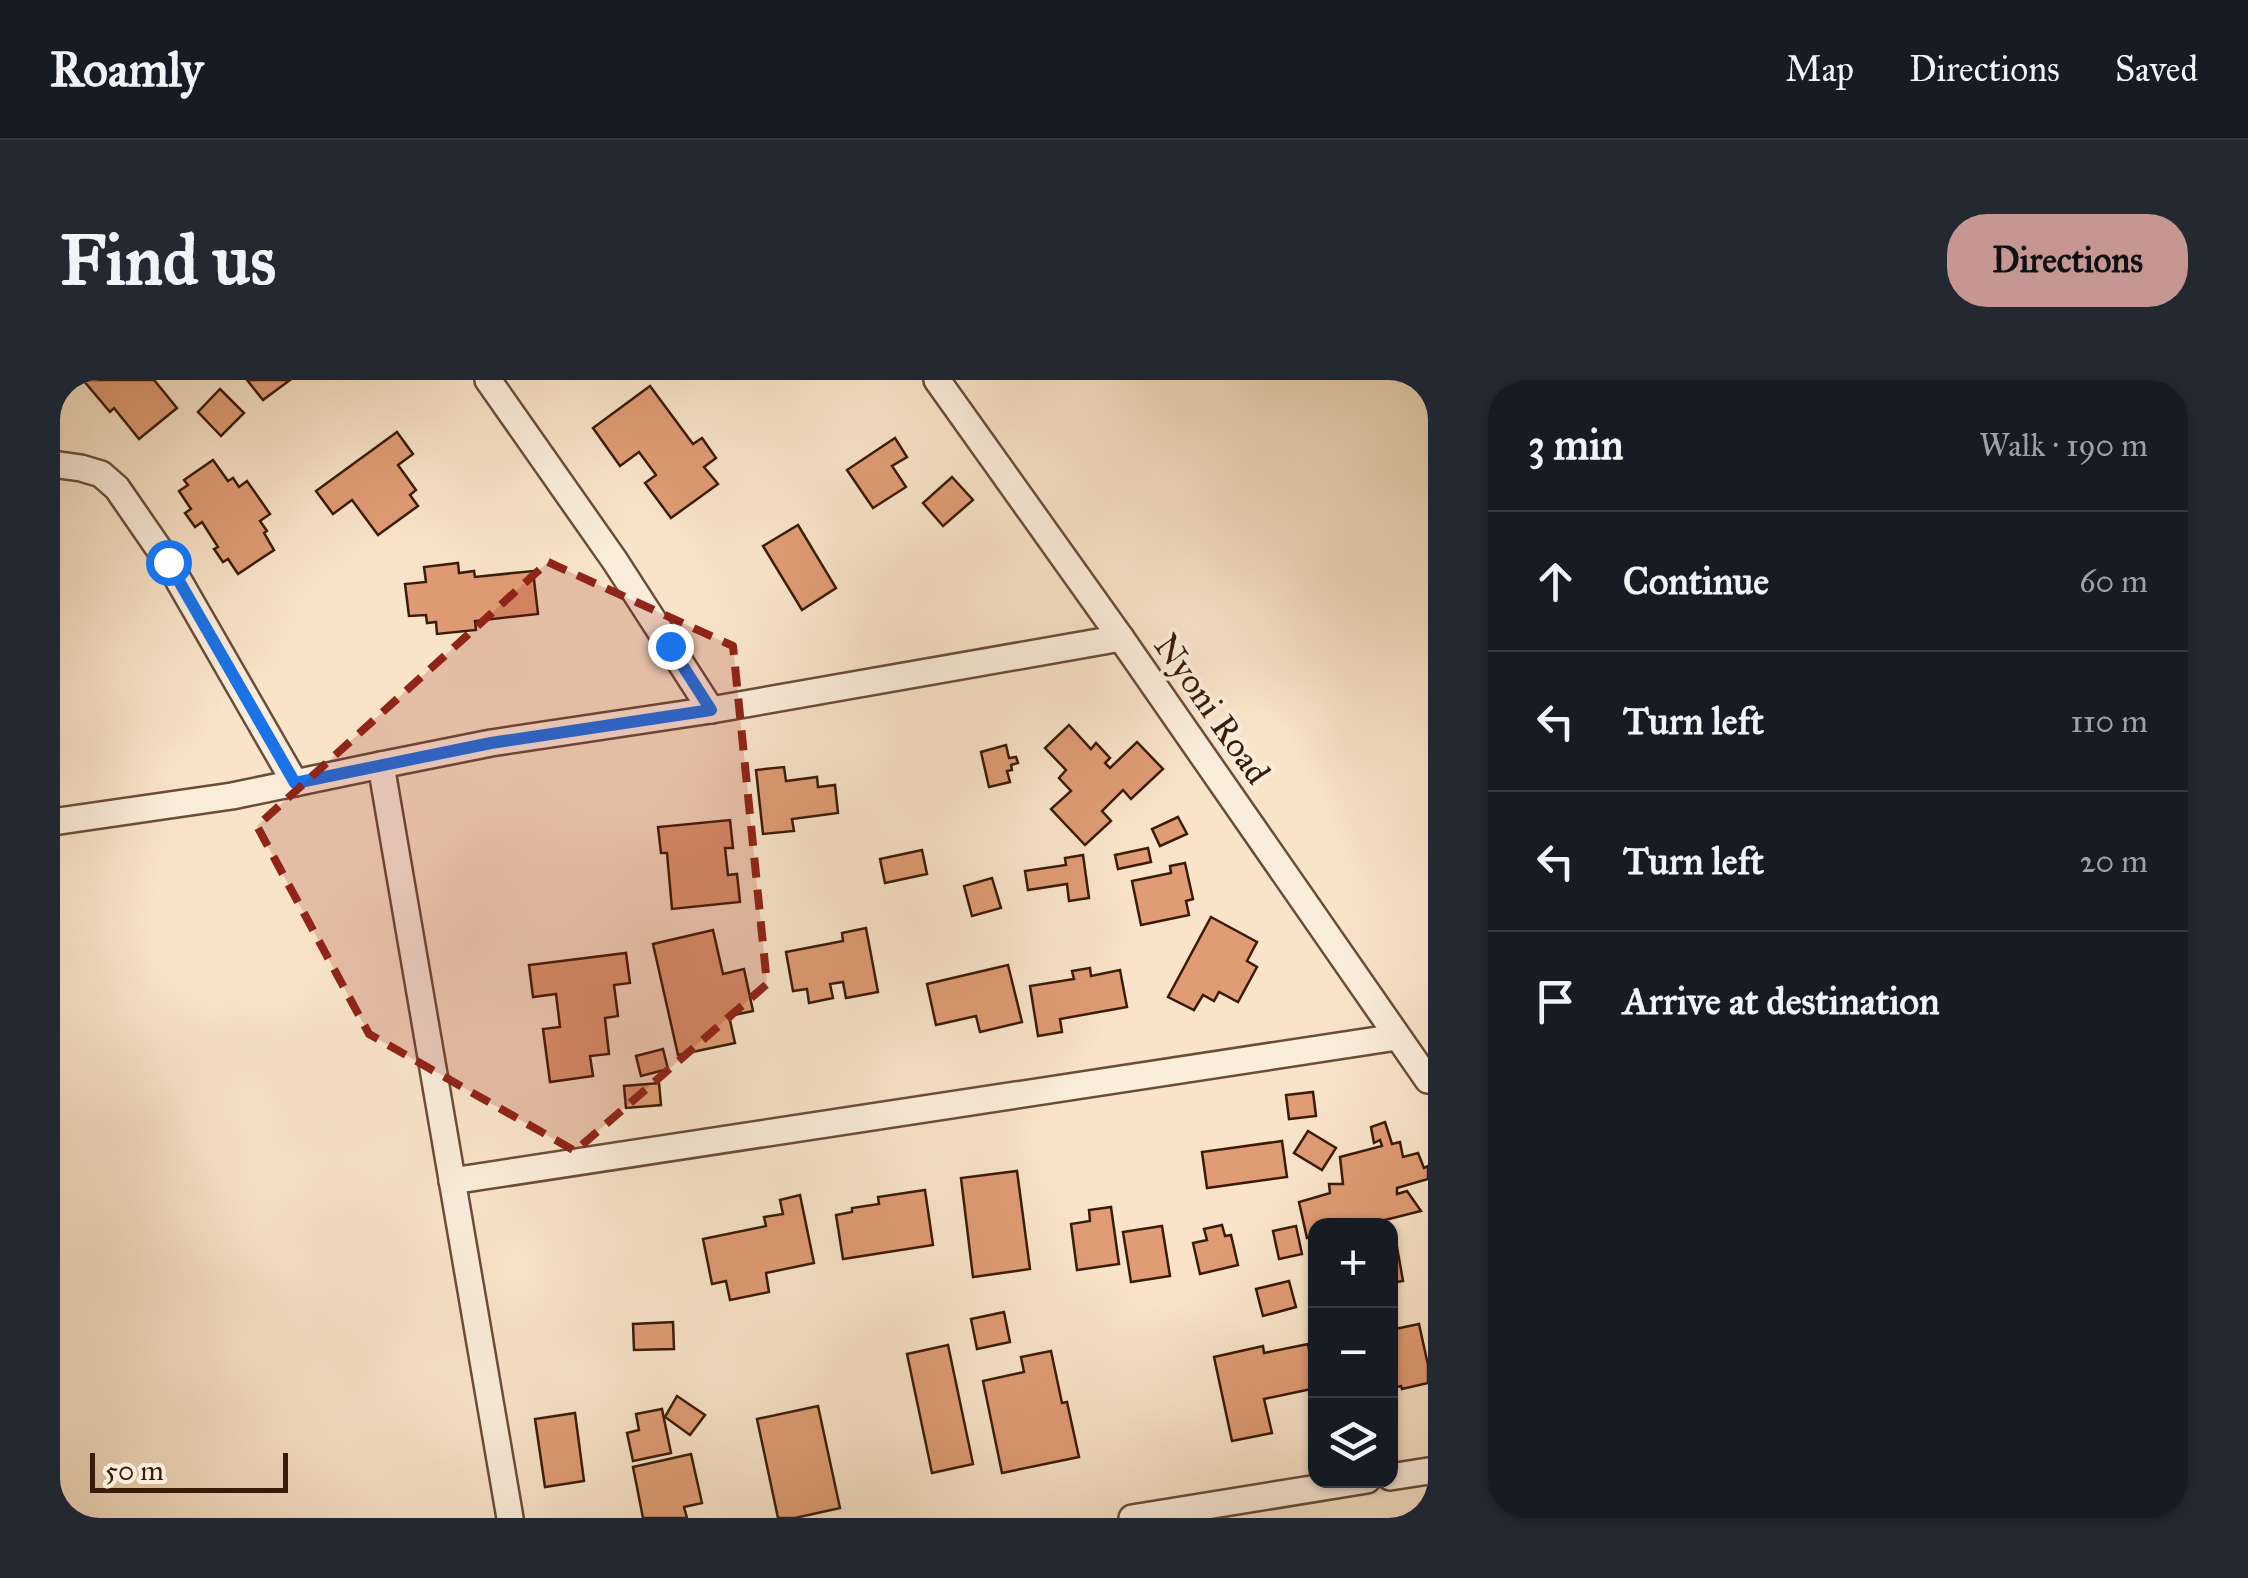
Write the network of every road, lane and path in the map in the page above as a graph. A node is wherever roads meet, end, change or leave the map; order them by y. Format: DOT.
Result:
graph roads {
  1 [pos="488,380"];
  2 [pos="937,380"];
  3 [pos="60,465"];
  4 [pos="1121,638"];
  5 [pos="711,710"];
  6 [pos="381,765"];
  7 [pos="295,783"];
  8 [pos="60,821"];
  9 [pos="1396,1037"];
  10 [pos="1428,1080"];
  11 [pos="452,1181"];
  12 [pos="1428,1471"];
  13 [pos="1398,1476"];
  14 [pos="1318,1488"];
  15 [pos="510,1518"];
  16 [pos="1132,1518"];
  1 -- 5 [label="street"];
  2 -- 4 [label="street, Nyoni Road"];
  3 -- 7 [label="street"];
  4 -- 5 [label="street"];
  4 -- 9 [label="street, Nyoni Road"];
  5 -- 6 [label="street"];
  6 -- 7 [label="street"];
  6 -- 11 [label="street"];
  7 -- 8 [label="street"];
  9 -- 10 [label="street, Nyoni Road"];
  9 -- 11 [label="street"];
  11 -- 15 [label="street"];
  12 -- 13 [label="street"];
  14 -- 16 [label="street"];
}
